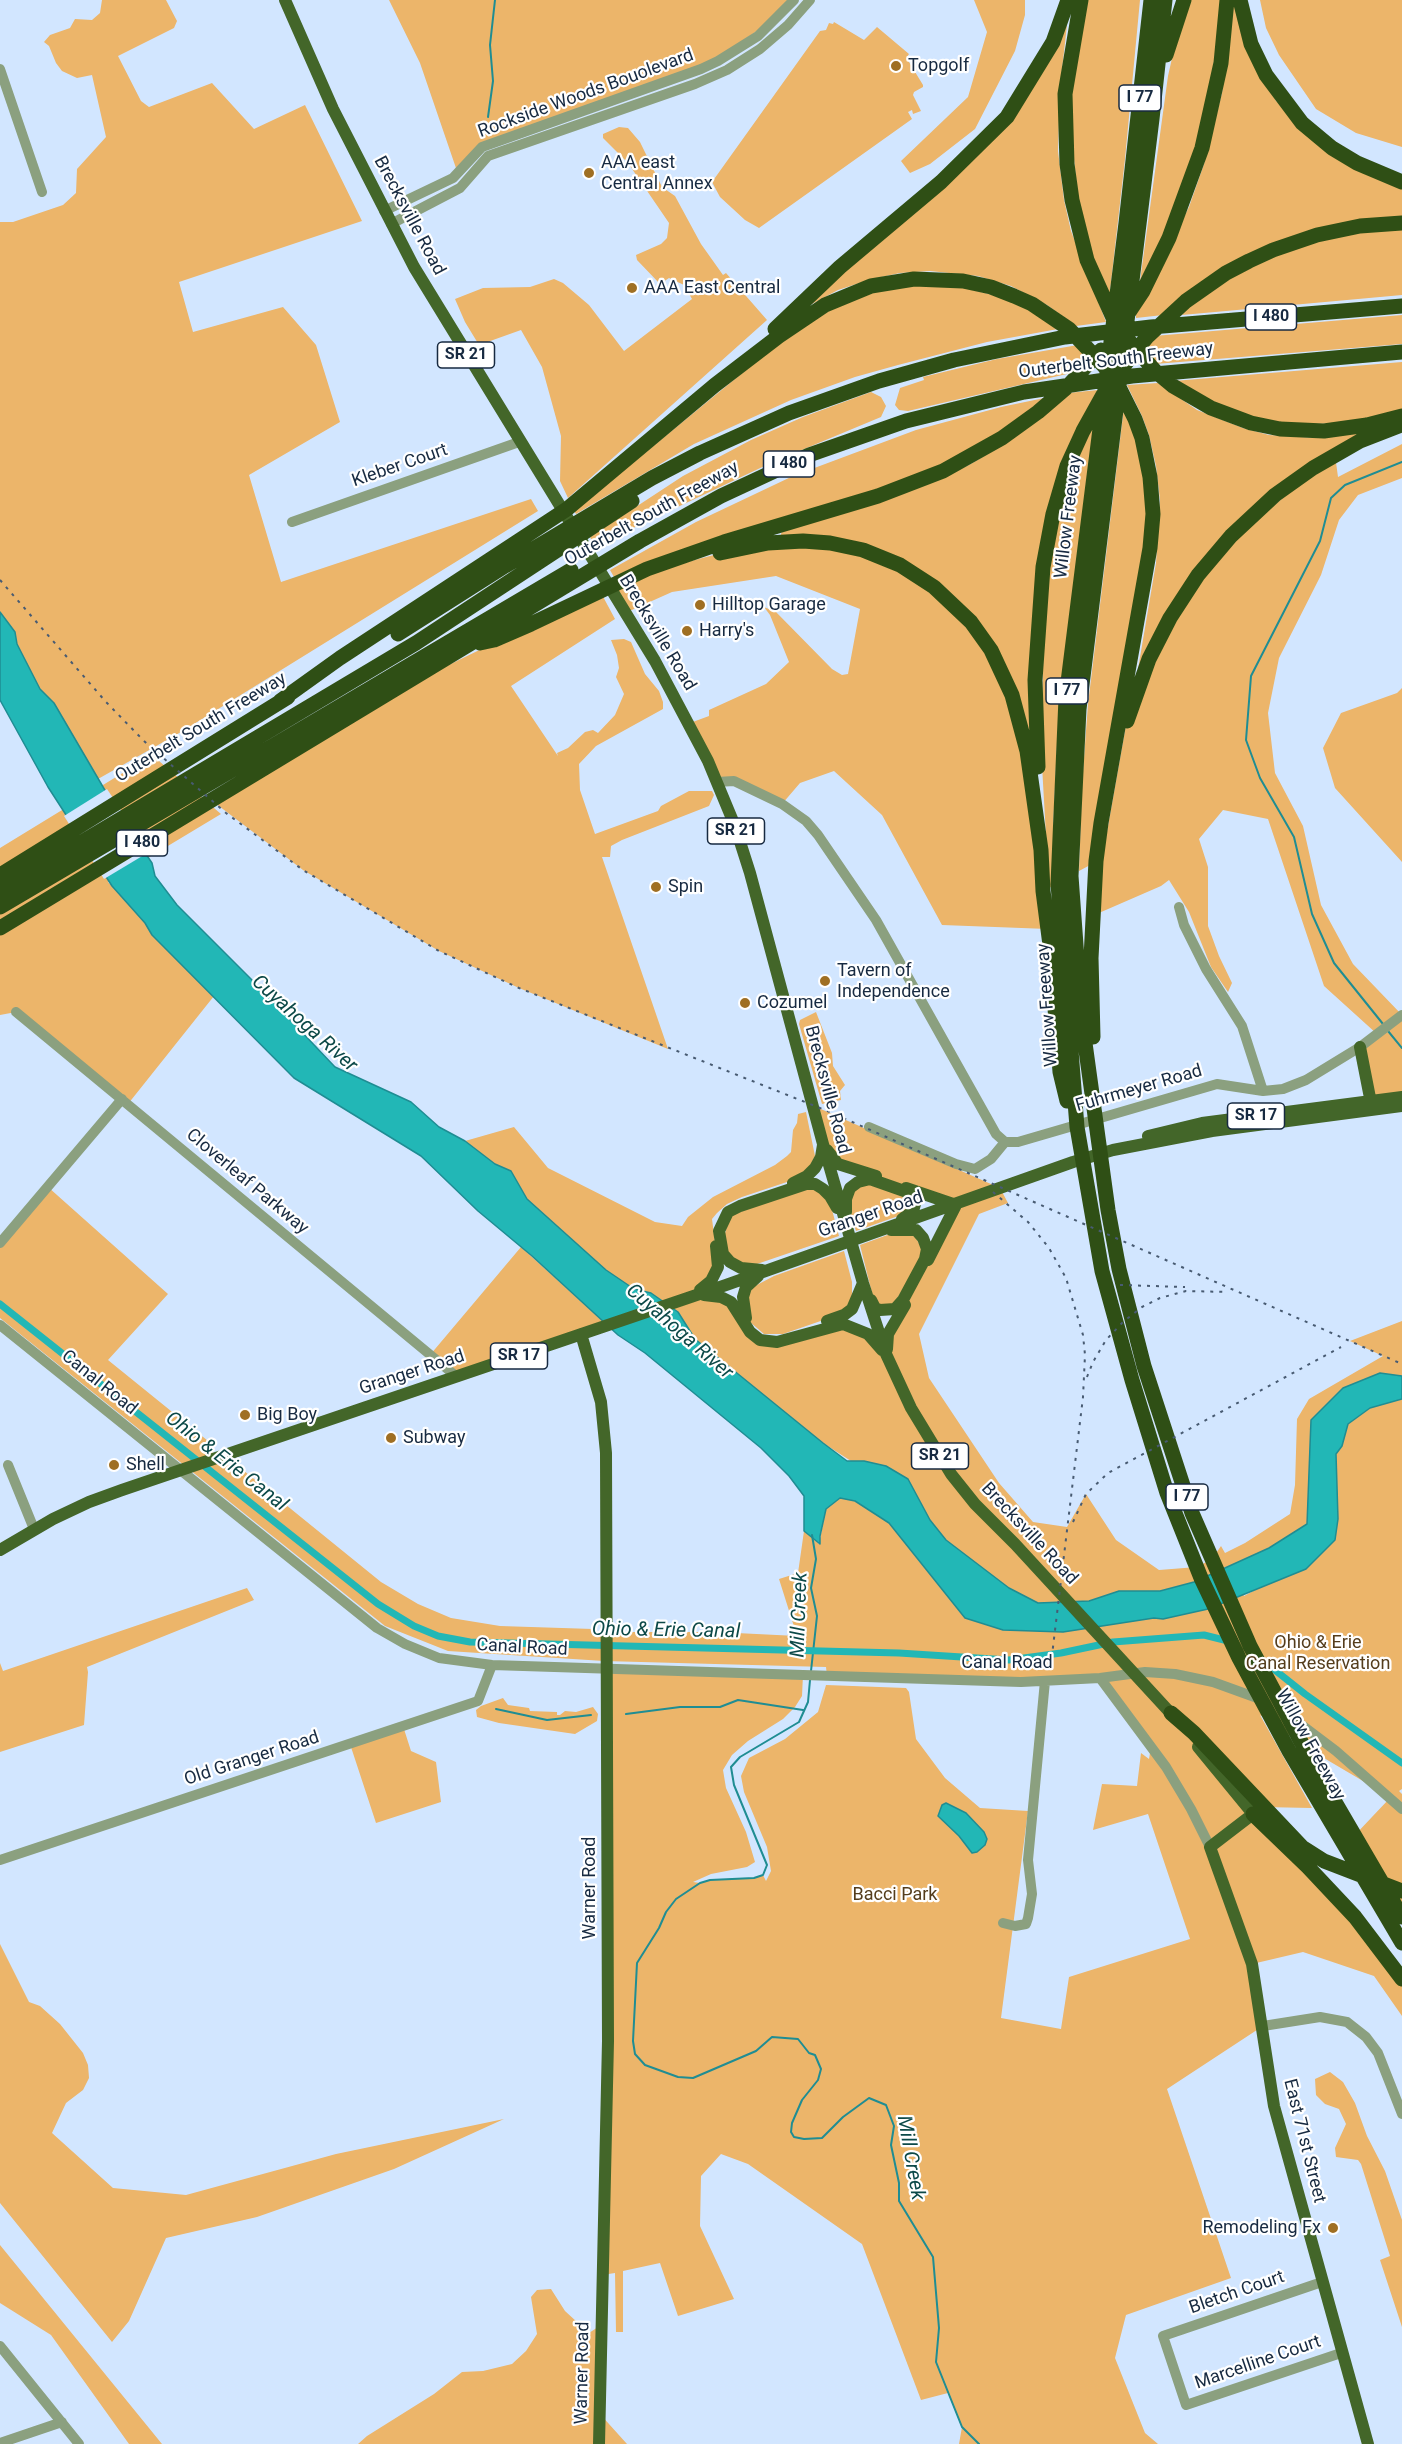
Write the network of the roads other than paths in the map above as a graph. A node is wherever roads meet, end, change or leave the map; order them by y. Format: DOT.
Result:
graph roads {
  1 [pos="285,0"];
  2 [pos="794,0"];
  3 [pos="810,0"];
  4 [pos="1068,0"];
  5 [pos="1081,0"];
  6 [pos="1184,0"];
  7 [pos="1227,0"];
  8 [pos="1240,0"];
  9 [pos="1154,1"];
  10 [pos="0,69"];
  11 [pos="1152,120"];
  12 [pos="1402,182"];
  13 [pos="42,192"];
  14 [pos="384,211"];
  15 [pos="1132,221"];
  16 [pos="1402,223"];
  17 [pos="391,224"];
  18 [pos="1402,306"];
  19 [pos="1402,352"];
  20 [pos="715,385"];
  21 [pos="789,413"];
  22 [pos="1402,416"];
  23 [pos="1402,424"];
  24 [pos="519,442"];
  25 [pos="694,510"];
  26 [pos="292,522"];
  27 [pos="600,591"];
  28 [pos="467,645"];
  29 [pos="342,662"];
  30 [pos="358,686"];
  31 [pos="717,782"];
  32 [pos="1107,791"];
  33 [pos="1041,850"];
  34 [pos="0,874"];
  35 [pos="1065,880"];
  36 [pos="0,891"];
  37 [pos="0,907"];
  38 [pos="1179,907"];
  39 [pos="0,928"];
  40 [pos="16,1012"];
  41 [pos="1402,1015"];
  42 [pos="1360,1047"];
  43 [pos="1263,1091"];
  44 [pos="1402,1097"];
  45 [pos="122,1099"];
  46 [pos="1372,1105"];
  47 [pos="1402,1106"];
  48 [pos="869,1127"];
  49 [pos="1005,1142"];
  50 [pos="823,1144"];
  51 [pos="961,1203"];
  52 [pos="1108,1210"];
  53 [pos="846,1225"];
  54 [pos="879,1230"];
  55 [pos="0,1243"];
  56 [pos="1098,1252"];
  57 [pos="766,1271"];
  58 [pos="863,1283"];
  59 [pos="694,1295"];
  60 [pos="0,1325"];
  61 [pos="581,1334"];
  62 [pos="886,1354"];
  63 [pos="457,1377"];
  64 [pos="8,1465"];
  65 [pos="187,1467"];
  66 [pos="34,1529"];
  67 [pos="0,1550"];
  68 [pos="608,1664"];
  69 [pos="492,1665"];
  70 [pos="1100,1678"];
  71 [pos="1045,1682"];
  72 [pos="1171,1713"];
  73 [pos="1402,1809"];
  74 [pos="1253,1814"];
  75 [pos="1210,1847"];
  76 [pos="0,1860"];
  77 [pos="1402,1891"];
  78 [pos="1402,1917"];
  79 [pos="1003,1923"];
  80 [pos="1402,1943"];
  81 [pos="1402,1980"];
  82 [pos="1263,2026"];
  83 [pos="1402,2114"];
  84 [pos="1322,2282"];
  85 [pos="0,2346"];
  86 [pos="1341,2353"];
  87 [pos="1186,2405"];
  88 [pos="62,2422"];
  89 [pos="0,2443"];
  90 [pos="79,2444"];
  91 [pos="599,2444"];
  92 [pos="1368,2444"];
  1 -- 14 [label="main road, Brecksville Road / SR 21"];
  2 -- 14 [label="street, Rockside Woods Bouolevard"];
  3 -- 17 [label="street"];
  4 -- 20 [label="highway"];
  5 -- 22 [label="highway"];
  6 -- 11 [label="highway"];
  7 -- 27 [label="highway"];
  8 -- 12 [label="highway"];
  9 -- 11 [label="highway, Willow Freeway / I 77"];
  9 -- 15 [label="highway, Willow Freeway / I 77"];
  10 -- 13 [label="street"];
  11 -- 15 [label="highway, Willow Freeway / I 77"];
  14 -- 17 [label="main road, Brecksville Road / SR 21"];
  15 -- 35 [label="highway, Willow Freeway / I 77"];
  16 -- 33 [label="highway"];
  17 -- 24 [label="main road, Brecksville Road / SR 21"];
  18 -- 21 [label="highway, Outerbelt South Freeway / I 480"];
  19 -- 25 [label="highway, Outerbelt South Freeway / I 480"];
  20 -- 29 [label="highway"];
  20 -- 32 [label="highway"];
  21 -- 29 [label="highway, Outerbelt South Freeway / I 480"];
  21 -- 30 [label="highway"];
  23 -- 32 [label="highway"];
  24 -- 26 [label="street, Kleber Court"];
  24 -- 31 [label="main road, Brecksville Road / SR 21"];
  25 -- 28 [label="highway, Outerbelt South Freeway / I 480"];
  25 -- 30 [label="highway"];
  27 -- 28 [label="highway"];
  27 -- 33 [label="highway"];
  28 -- 39 [label="highway, Outerbelt South Freeway / I 480"];
  29 -- 34 [label="highway, Outerbelt South Freeway / I 480"];
  30 -- 36 [label="highway"];
  30 -- 37 [label="highway"];
  31 -- 49 [label="street"];
  31 -- 50 [label="main road, Brecksville Road / SR 21"];
  32 -- 52 [label="highway"];
  33 -- 56 [label="highway"];
  35 -- 52 [label="highway, Willow Freeway / I 77"];
  35 -- 56 [label="highway, Willow Freeway / I 77"];
  38 -- 43 [label="street"];
  40 -- 45 [label="street, Cloverleaf Parkway"];
  41 -- 42 [label="street, Fuhrmeyer Road"];
  42 -- 43 [label="street, Fuhrmeyer Road"];
  42 -- 46 [label="main road"];
  43 -- 49 [label="street, Fuhrmeyer Road"];
  44 -- 46 [label="main road, Granger Road / SR 17"];
  45 -- 55 [label="street"];
  45 -- 63 [label="street, Cloverleaf Parkway"];
  46 -- 47 [label="main road, Granger Road / SR 17"];
  46 -- 51 [label="main road, Granger Road / SR 17"];
  48 -- 49 [label="street"];
  50 -- 51 [label="main road"];
  50 -- 53 [label="main road, Brecksville Road / SR 21"];
  50 -- 59 [label="main road"];
  51 -- 54 [label="main road, Granger Road / SR 17"];
  51 -- 62 [label="main road"];
  52 -- 78 [label="highway, Willow Freeway / I 77"];
  53 -- 54 [label="main road"];
  53 -- 57 [label="main road"];
  53 -- 58 [label="main road, Brecksville Road / SR 21"];
  54 -- 57 [label="main road, Granger Road / SR 17"];
  54 -- 58 [label="main road"];
  56 -- 80 [label="highway, Willow Freeway / I 77"];
  57 -- 58 [label="main road"];
  57 -- 59 [label="main road, Granger Road / SR 17"];
  58 -- 62 [label="main road, Brecksville Road / SR 21"];
  59 -- 61 [label="main road, Granger Road / SR 17"];
  59 -- 62 [label="main road"];
  60 -- 65 [label="street, Canal Road"];
  61 -- 63 [label="main road, Granger Road / SR 17"];
  61 -- 68 [label="main road, Warner Road"];
  62 -- 72 [label="main road, Brecksville Road / SR 21"];
  63 -- 65 [label="main road, Granger Road / SR 17"];
  64 -- 66 [label="street"];
  65 -- 66 [label="main road, Granger Road / SR 17"];
  65 -- 69 [label="street, Canal Road"];
  66 -- 67 [label="main road, Granger Road / SR 17"];
  68 -- 69 [label="street, Canal Road"];
  68 -- 71 [label="street, Canal Road"];
  68 -- 91 [label="main road, Warner Road"];
  69 -- 76 [label="street, Old Granger Road"];
  70 -- 71 [label="street, Canal Road"];
  70 -- 73 [label="street, Canal Road"];
  70 -- 75 [label="street, East 71st Street"];
  71 -- 79 [label="street"];
  72 -- 74 [label="main road, Brecksville Road / SR 21"];
  72 -- 77 [label="highway"];
  74 -- 75 [label="main road"];
  74 -- 81 [label="highway"];
  75 -- 82 [label="main road, East 71st Street"];
  82 -- 83 [label="street"];
  82 -- 84 [label="main road, East 71st Street"];
  84 -- 86 [label="main road, East 71st Street"];
  84 -- 87 [label="street, Bletch Court"];
  85 -- 88 [label="street"];
  86 -- 87 [label="street, Marcelline Court"];
  86 -- 92 [label="main road, East 71st Street"];
  88 -- 89 [label="street"];
  88 -- 90 [label="street"];
}
